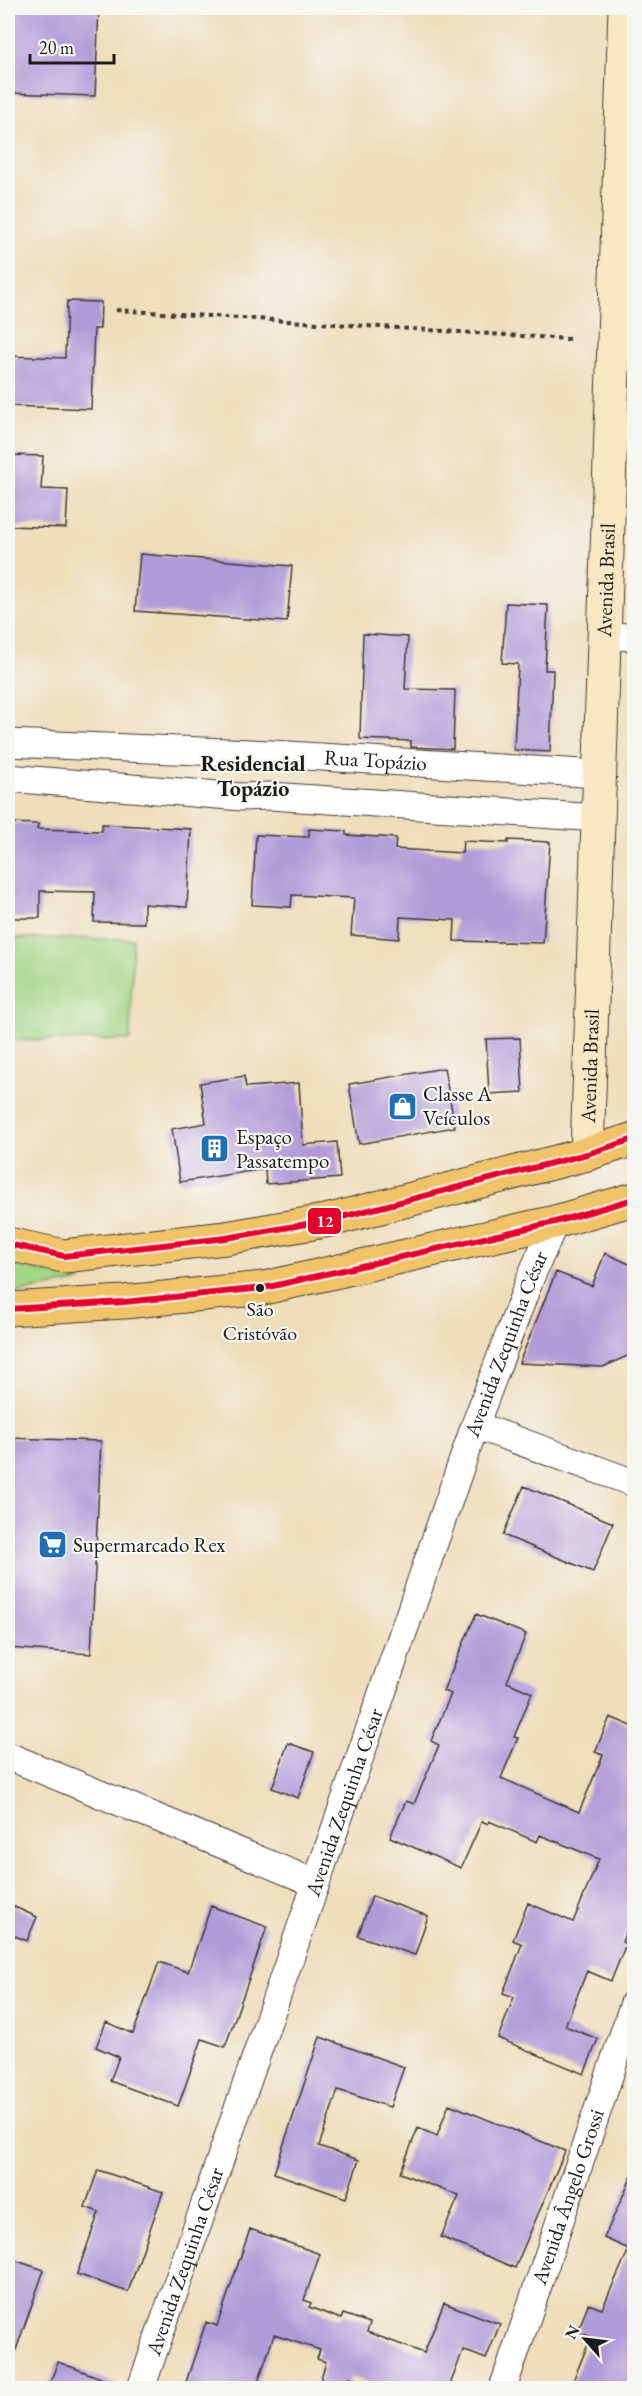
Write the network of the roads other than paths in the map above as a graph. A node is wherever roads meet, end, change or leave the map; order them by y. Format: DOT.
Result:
graph roads {
  1 [pos="628,21"];
  2 [pos="624,337"];
  3 [pos="619,637"];
  4 [pos="8,743"];
  5 [pos="243,753"];
  6 [pos="272,754"];
  7 [pos="599,774"];
  8 [pos="8,778"];
  9 [pos="270,796"];
  10 [pos="242,797"];
  11 [pos="598,818"];
  12 [pos="634,1139"];
  13 [pos="587,1154"];
  14 [pos="634,1198"];
  15 [pos="555,1222"];
  16 [pos="8,1244"];
  17 [pos="8,1309"];
  18 [pos="475,1425"];
  19 [pos="634,1483"];
  20 [pos="8,1756"];
  21 [pos="315,1883"];
  22 [pos="634,2004"];
  23 [pos="141,2388"];
  24 [pos="503,2388"];
  1 -- 2 [label="street, Avenida Brasil"];
  2 -- 3 [label="street, Avenida Brasil"];
  3 -- 7 [label="street, Avenida Brasil"];
  4 -- 5 [label="street, Rua Topázio"];
  5 -- 6 [label="street, Rua Topázio"];
  5 -- 10 [label="street"];
  6 -- 7 [label="street, Rua Topázio"];
  6 -- 9 [label="street"];
  7 -- 11 [label="street, Avenida Brasil"];
  8 -- 10 [label="street, Rua Topázio"];
  9 -- 10 [label="street, Rua Topázio"];
  9 -- 11 [label="street, Rua Topázio"];
  11 -- 13 [label="street, Avenida Brasil"];
  12 -- 13 [label="main road"];
  13 -- 16 [label="main road"];
  14 -- 15 [label="main road"];
  15 -- 17 [label="main road"];
  15 -- 18 [label="street, Avenida Zequinha César"];
  18 -- 19 [label="street"];
  18 -- 21 [label="street, Avenida Zequinha César"];
  20 -- 21 [label="street"];
  21 -- 23 [label="street, Avenida Zequinha César"];
  22 -- 24 [label="street, Avenida Ângelo Grossi"];
}
